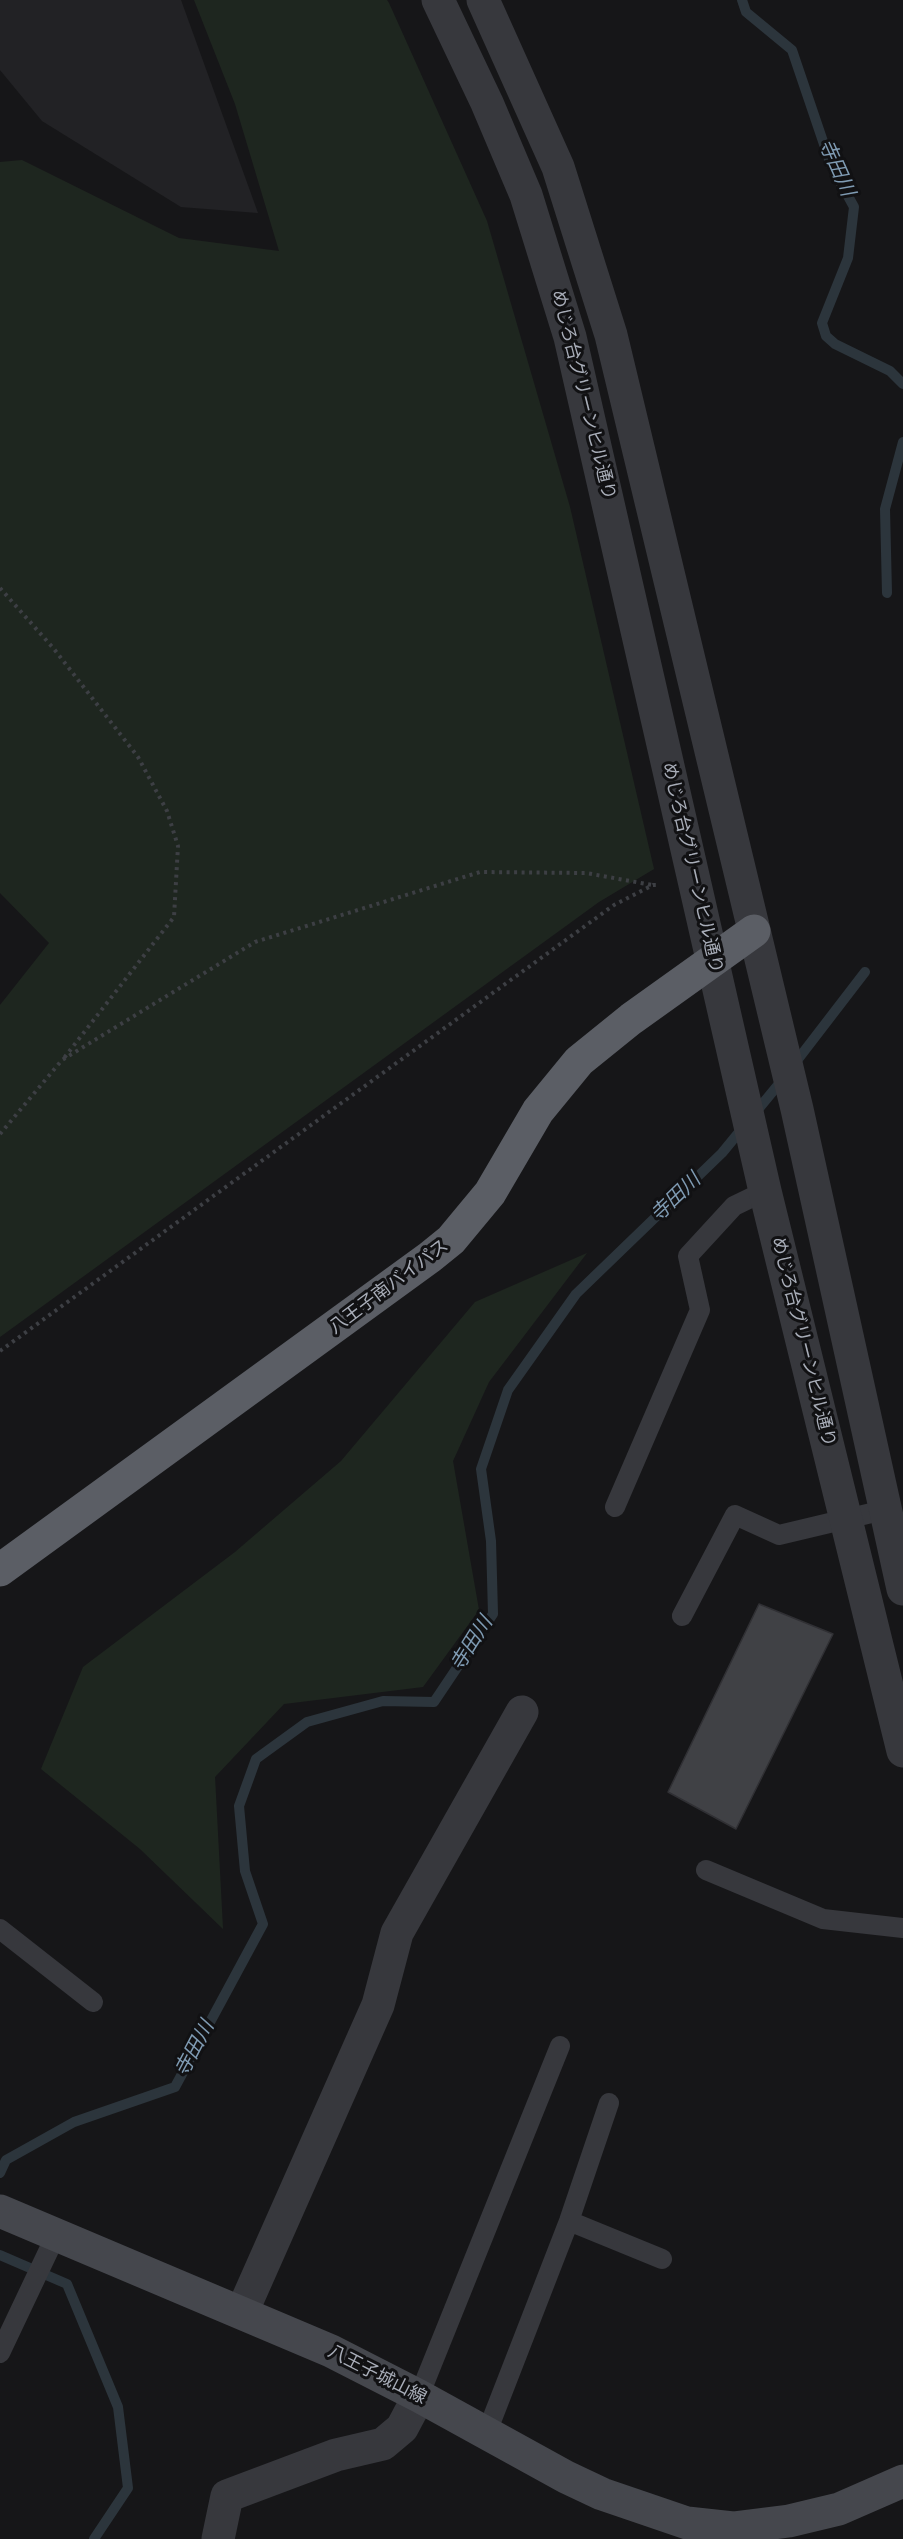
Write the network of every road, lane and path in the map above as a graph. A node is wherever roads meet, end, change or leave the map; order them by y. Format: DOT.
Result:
graph roads {
  1 [pos="438,0"];
  2 [pos="483,0"];
  3 [pos="0,588"];
  4 [pos="652,885"];
  5 [pos="666,886"];
  6 [pos="754,931"];
  7 [pos="713,960"];
  8 [pos="62,1060"];
  9 [pos="0,1134"];
  10 [pos="765,1191"];
  11 [pos="0,1351"];
  12 [pos="615,1507"];
  13 [pos="884,1510"];
  14 [pos="847,1519"];
  15 [pos="0,1570"];
  16 [pos="903,1589"];
  17 [pos="682,1616"];
  18 [pos="522,1712"];
  19 [pos="903,1751"];
  20 [pos="706,1870"];
  21 [pos="903,1928"];
  22 [pos="0,1929"];
  23 [pos="93,2002"];
  24 [pos="560,2046"];
  25 [pos="609,2103"];
  26 [pos="4,2212"];
  27 [pos="569,2221"];
  28 [pos="56,2235"];
  29 [pos="662,2259"];
  30 [pos="242,2312"];
  31 [pos="0,2353"];
  32 [pos="419,2396"];
  33 [pos="486,2432"];
  34 [pos="903,2481"];
  35 [pos="735,2534"];
  36 [pos="218,2539"];
  1 -- 7 [label="street, めじろ台グリーンヒル通り"];
  2 -- 6 [label="street"];
  3 -- 8 [label="path"];
  4 -- 5 [label="path"];
  4 -- 8 [label="path"];
  4 -- 11 [label="path"];
  6 -- 7 [label="highway, 八王子南バイパス"];
  6 -- 13 [label="street"];
  7 -- 10 [label="street, めじろ台グリーンヒル通り"];
  7 -- 15 [label="highway, 八王子南バイパス"];
  8 -- 9 [label="path"];
  10 -- 12 [label="lane"];
  10 -- 14 [label="street, めじろ台グリーンヒル通り"];
  13 -- 14 [label="lane"];
  13 -- 16 [label="street"];
  14 -- 17 [label="lane"];
  14 -- 19 [label="street, めじろ台グリーンヒル通り"];
  18 -- 30 [label="street"];
  20 -- 21 [label="lane"];
  22 -- 23 [label="lane"];
  24 -- 32 [label="lane"];
  25 -- 27 [label="lane"];
  26 -- 28 [label="main road, 八王子城山線"];
  27 -- 29 [label="lane"];
  27 -- 33 [label="lane"];
  28 -- 30 [label="main road, 八王子城山線"];
  28 -- 31 [label="lane"];
  30 -- 32 [label="main road, 八王子城山線"];
  32 -- 33 [label="main road, 八王子城山線"];
  32 -- 36 [label="street"];
  33 -- 35 [label="main road, 八王子城山線"];
  34 -- 35 [label="main road, 八王子城山線"];
}
